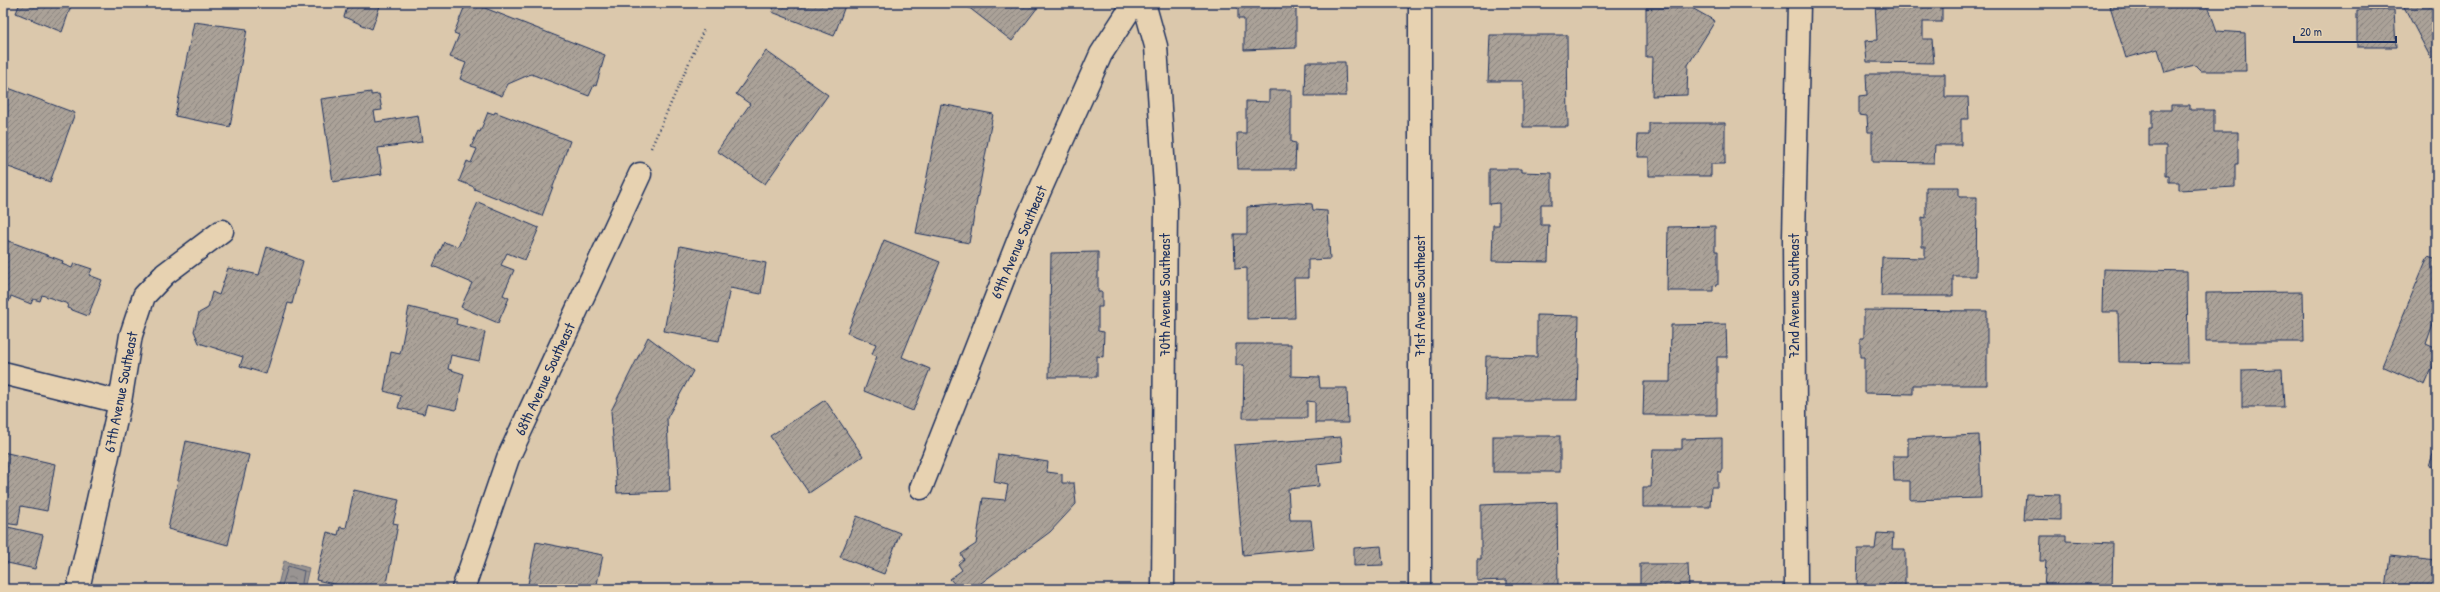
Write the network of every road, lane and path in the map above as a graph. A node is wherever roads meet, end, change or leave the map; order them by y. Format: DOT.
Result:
graph roads {
  1 [pos="1134,3"];
  2 [pos="1144,3"];
  3 [pos="1420,3"];
  4 [pos="1799,3"];
  5 [pos="704,29"];
  6 [pos="640,174"];
  7 [pos="222,231"];
  8 [pos="3,373"];
  9 [pos="120,402"];
  10 [pos="921,488"];
  11 [pos="78,589"];
  12 [pos="463,589"];
  13 [pos="1163,589"];
  14 [pos="1420,589"];
  15 [pos="1796,589"];
  1 -- 10 [label="street, 69th Avenue Southeast"];
  2 -- 13 [label="street, 70th Avenue Southeast"];
  3 -- 14 [label="street, 71st Avenue Southeast"];
  4 -- 15 [label="street, 72nd Avenue Southeast"];
  5 -- 6 [label="path"];
  6 -- 12 [label="street, 68th Avenue Southeast"];
  7 -- 9 [label="street, 67th Avenue Southeast"];
  8 -- 9 [label="street"];
  9 -- 11 [label="street, 67th Avenue Southeast"];
}
